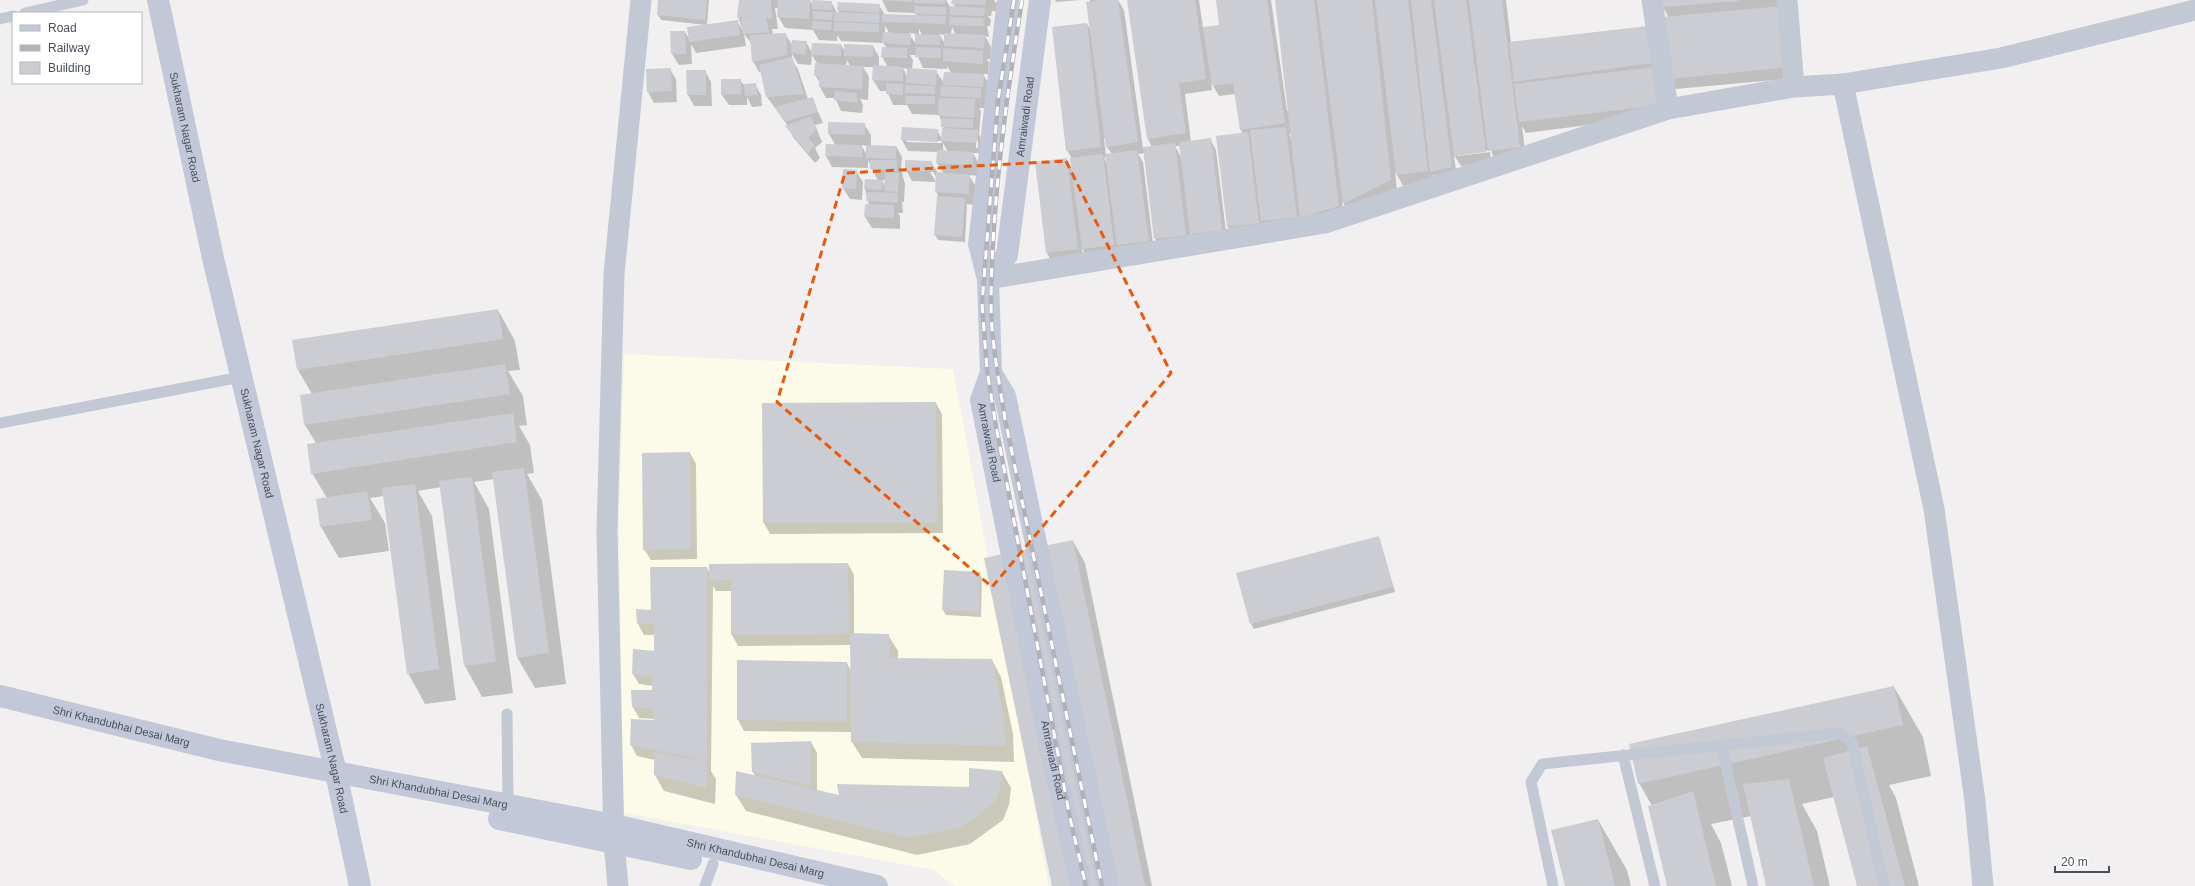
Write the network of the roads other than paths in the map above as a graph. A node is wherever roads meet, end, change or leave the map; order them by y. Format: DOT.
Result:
graph roads {
  1 [pos="83,0"];
  2 [pos="158,0"];
  3 [pos="641,0"];
  4 [pos="1008,0"];
  5 [pos="1040,0"];
  6 [pos="1652,0"];
  7 [pos="1787,0"];
  8 [pos="2195,10"];
  9 [pos="29,12"];
  10 [pos="12,16"];
  11 [pos="0,19"];
  12 [pos="1844,84"];
  13 [pos="1794,87"];
  14 [pos="1668,109"];
  15 [pos="988,279"];
  16 [pos="991,374"];
  17 [pos="241,377"];
  18 [pos="0,422"];
  19 [pos="0,696"];
  20 [pos="0,710"];
  21 [pos="507,714"];
  22 [pos="1721,744"];
  23 [pos="1623,755"];
  24 [pos="338,780"];
  25 [pos="508,813"];
  26 [pos="614,833"];
  27 [pos="713,864"];
  28 [pos="360,886"];
  29 [pos="618,886"];
  30 [pos="705,886"];
  31 [pos="813,886"];
  32 [pos="877,886"];
  33 [pos="1081,886"];
  34 [pos="1108,886"];
  35 [pos="1553,886"];
  36 [pos="1655,886"];
  37 [pos="1753,886"];
  38 [pos="1884,886"];
  39 [pos="1984,886"];
  1 -- 9 [label="lane"];
  2 -- 17 [label="main road, Sukharam Nagar Road"];
  3 -- 26 [label="street"];
  4 -- 15 [label="main road"];
  5 -- 15 [label="main road, Amraiwadi Road"];
  6 -- 14 [label="street"];
  7 -- 13 [label="street"];
  8 -- 12 [label="street"];
  10 -- 11 [label="lane"];
  12 -- 13 [label="street"];
  12 -- 39 [label="street"];
  13 -- 14 [label="street"];
  14 -- 15 [label="street"];
  15 -- 16 [label="main road, Amraiwadi Road"];
  16 -- 33 [label="main road, Amraiwadi Road"];
  16 -- 34 [label="main road"];
  17 -- 18 [label="lane"];
  17 -- 24 [label="main road, Sukharam Nagar Road"];
  19 -- 24 [label="main road, Shri Khandubhai Desai Marg"];
  20 -- 24 [label="main road, Shri Khandubhai Desai Marg"];
  21 -- 25 [label="lane"];
  22 -- 23 [label="lane"];
  22 -- 37 [label="lane"];
  22 -- 38 [label="lane"];
  23 -- 35 [label="lane"];
  23 -- 36 [label="lane"];
  24 -- 25 [label="main road, Shri Khandubhai Desai Marg"];
  24 -- 28 [label="main road, Sukharam Nagar Road"];
  25 -- 26 [label="main road, Shri Khandubhai Desai Marg"];
  26 -- 27 [label="main road, Shri Khandubhai Desai Marg"];
  26 -- 29 [label="street"];
  26 -- 32 [label="main road, Shri Khandubhai Desai Marg"];
  27 -- 30 [label="lane"];
  27 -- 31 [label="main road, Shri Khandubhai Desai Marg"];
}
